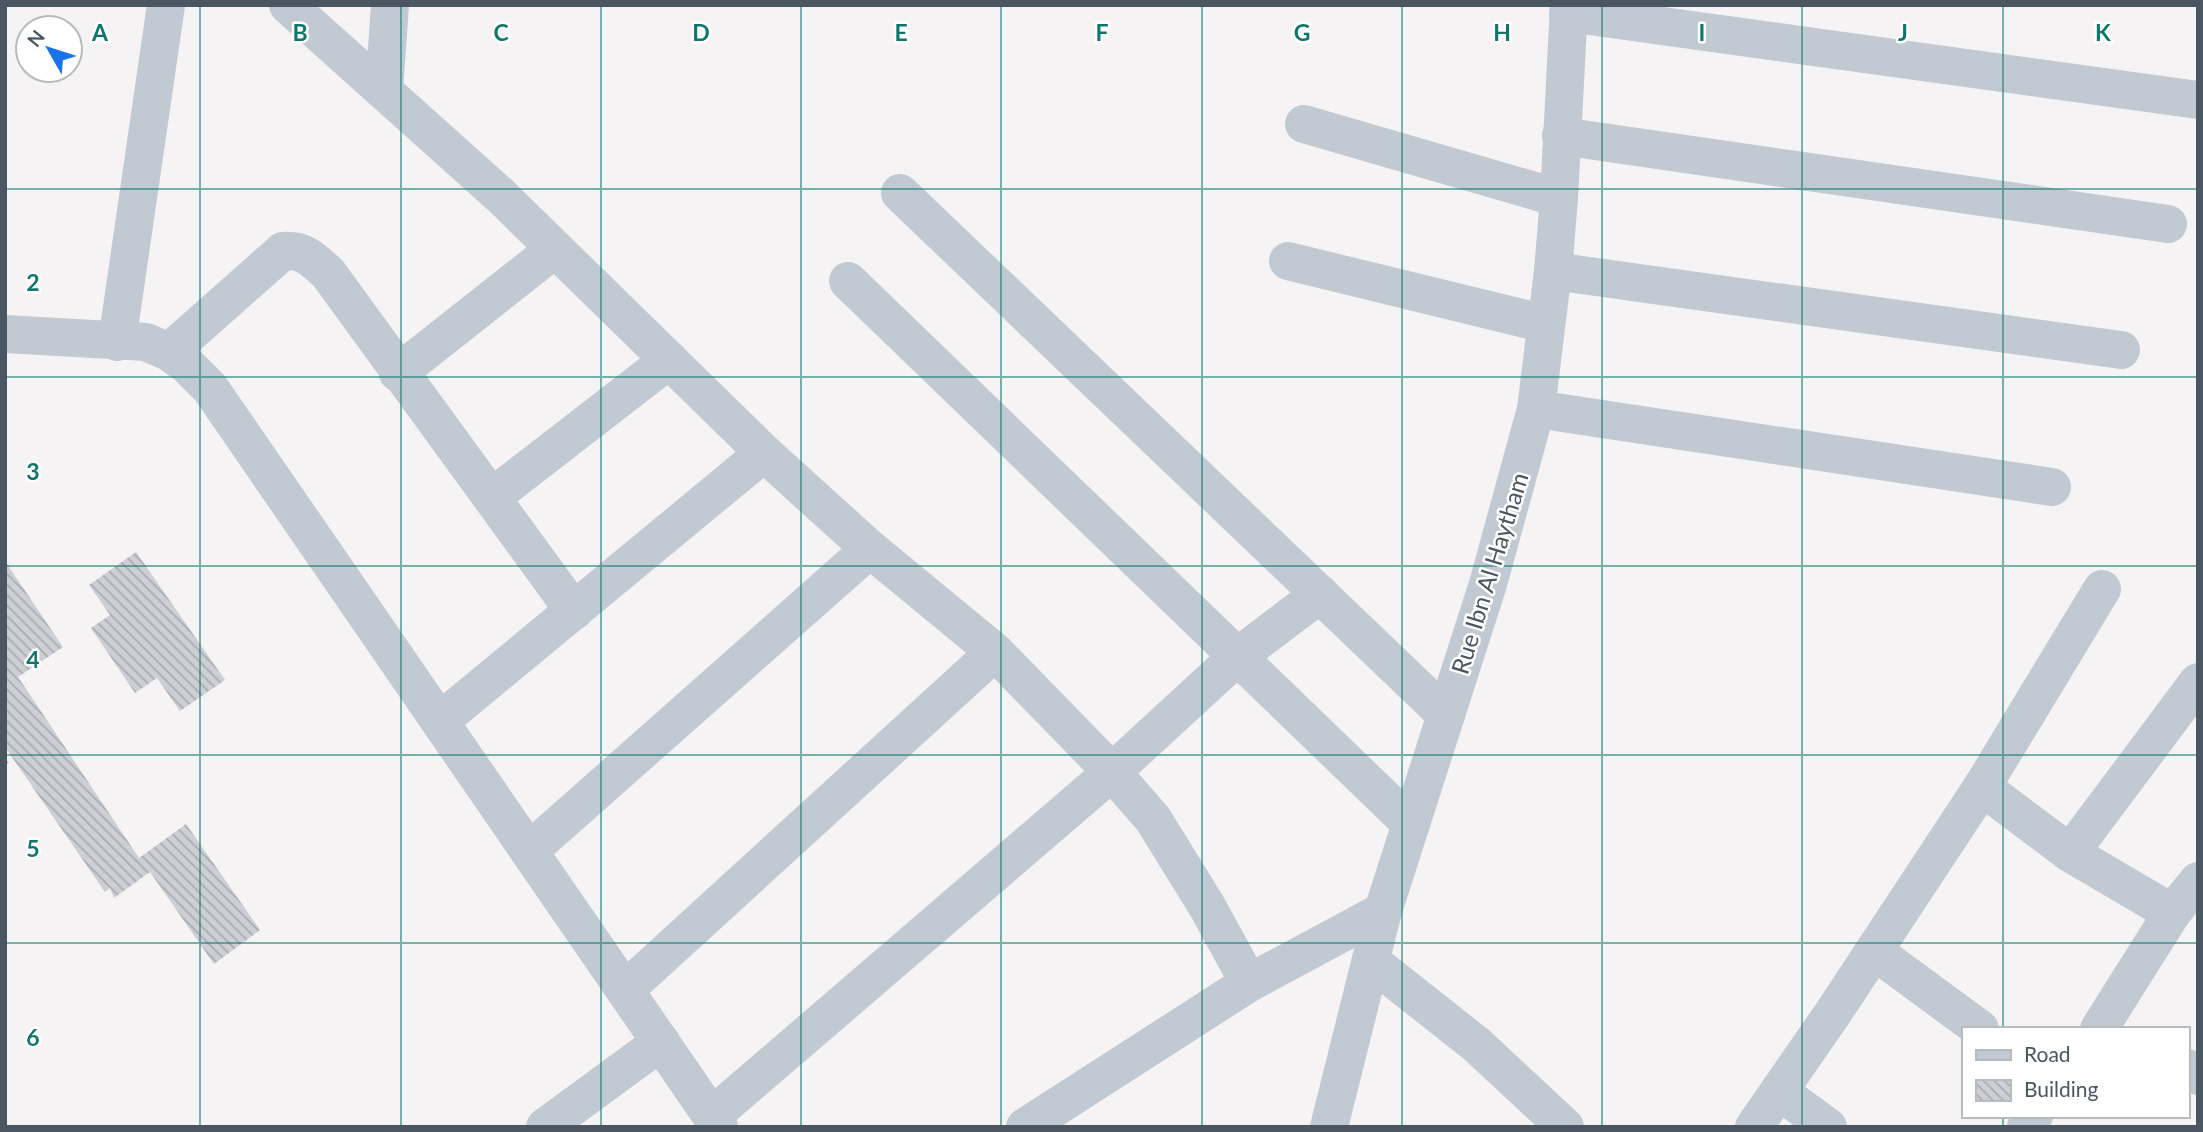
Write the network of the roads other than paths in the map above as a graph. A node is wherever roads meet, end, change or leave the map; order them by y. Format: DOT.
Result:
graph roads {
  1 [pos="166,5"];
  2 [pos="288,5"];
  3 [pos="390,5"];
  4 [pos="1569,9"];
  5 [pos="384,91"];
  6 [pos="2198,100"];
  7 [pos="1304,124"];
  8 [pos="1561,136"];
  9 [pos="900,192"];
  10 [pos="1559,198"];
  11 [pos="2168,224"];
  12 [pos="555,249"];
  13 [pos="1288,261"];
  14 [pos="1553,271"];
  15 [pos="848,281"];
  16 [pos="1546,324"];
  17 [pos="5,334"];
  18 [pos="117,342"];
  19 [pos="2121,349"];
  20 [pos="169,352"];
  21 [pos="669,360"];
  22 [pos="398,373"];
  23 [pos="1536,409"];
  24 [pos="764,453"];
  25 [pos="2052,487"];
  26 [pos="492,497"];
  27 [pos="870,549"];
  28 [pos="2102,589"];
  29 [pos="1320,594"];
  30 [pos="574,611"];
  31 [pos="995,652"];
  32 [pos="1237,657"];
  33 [pos="2198,682"];
  34 [pos="1446,715"];
  35 [pos="440,722"];
  36 [pos="1112,772"];
  37 [pos="1983,788"];
  38 [pos="1411,824"];
  39 [pos="529,851"];
  40 [pos="2070,853"];
  41 [pos="2198,881"];
  42 [pos="1383,911"];
  43 [pos="2172,913"];
  44 [pos="1874,951"];
  45 [pos="1372,962"];
  46 [pos="1249,983"];
  47 [pos="625,990"];
  48 [pos="2114,1024"];
  49 [pos="1977,1027"];
  50 [pos="661,1042"];
  51 [pos="1779,1091"];
  52 [pos="715,1122"];
  53 [pos="545,1127"];
  54 [pos="1024,1127"];
  55 [pos="1329,1127"];
  56 [pos="1565,1127"];
  57 [pos="1754,1127"];
  58 [pos="1828,1127"];
  1 -- 18 [label="street"];
  2 -- 5 [label="street"];
  3 -- 5 [label="street"];
  4 -- 6 [label="street"];
  4 -- 8 [label="street, Rue Ibn Al Haytham"];
  5 -- 12 [label="street"];
  7 -- 10 [label="street"];
  8 -- 10 [label="street, Rue Ibn Al Haytham"];
  8 -- 11 [label="street"];
  9 -- 29 [label="street"];
  10 -- 14 [label="street, Rue Ibn Al Haytham"];
  12 -- 21 [label="street"];
  12 -- 22 [label="street"];
  13 -- 16 [label="street"];
  14 -- 16 [label="street, Rue Ibn Al Haytham"];
  14 -- 19 [label="street"];
  15 -- 32 [label="street"];
  16 -- 23 [label="street, Rue Ibn Al Haytham"];
  17 -- 18 [label="street"];
  18 -- 20 [label="street"];
  20 -- 22 [label="street"];
  20 -- 35 [label="street"];
  21 -- 24 [label="street"];
  21 -- 26 [label="street"];
  22 -- 26 [label="street"];
  23 -- 25 [label="street"];
  23 -- 34 [label="street, Rue Ibn Al Haytham"];
  24 -- 27 [label="street"];
  24 -- 30 [label="street"];
  26 -- 30 [label="street"];
  27 -- 31 [label="street"];
  27 -- 39 [label="street"];
  28 -- 37 [label="street"];
  29 -- 32 [label="street"];
  29 -- 34 [label="street"];
  30 -- 35 [label="street"];
  31 -- 36 [label="street"];
  31 -- 47 [label="street"];
  32 -- 36 [label="street"];
  32 -- 38 [label="street"];
  33 -- 40 [label="street"];
  34 -- 38 [label="street, Rue Ibn Al Haytham"];
  35 -- 39 [label="street"];
  36 -- 46 [label="street"];
  36 -- 52 [label="street"];
  37 -- 40 [label="street"];
  37 -- 44 [label="street"];
  38 -- 42 [label="street, Rue Ibn Al Haytham"];
  39 -- 47 [label="street"];
  40 -- 43 [label="street"];
  41 -- 43 [label="street"];
  42 -- 45 [label="street, Rue Ibn Al Haytham"];
  42 -- 46 [label="street"];
  43 -- 48 [label="street"];
  44 -- 49 [label="street"];
  44 -- 51 [label="street"];
  45 -- 55 [label="street, Rue Ibn Al Haytham"];
  45 -- 56 [label="street"];
  46 -- 54 [label="street"];
  47 -- 50 [label="street"];
  50 -- 52 [label="street"];
  50 -- 53 [label="street"];
  51 -- 57 [label="street"];
  51 -- 58 [label="street"];
}
